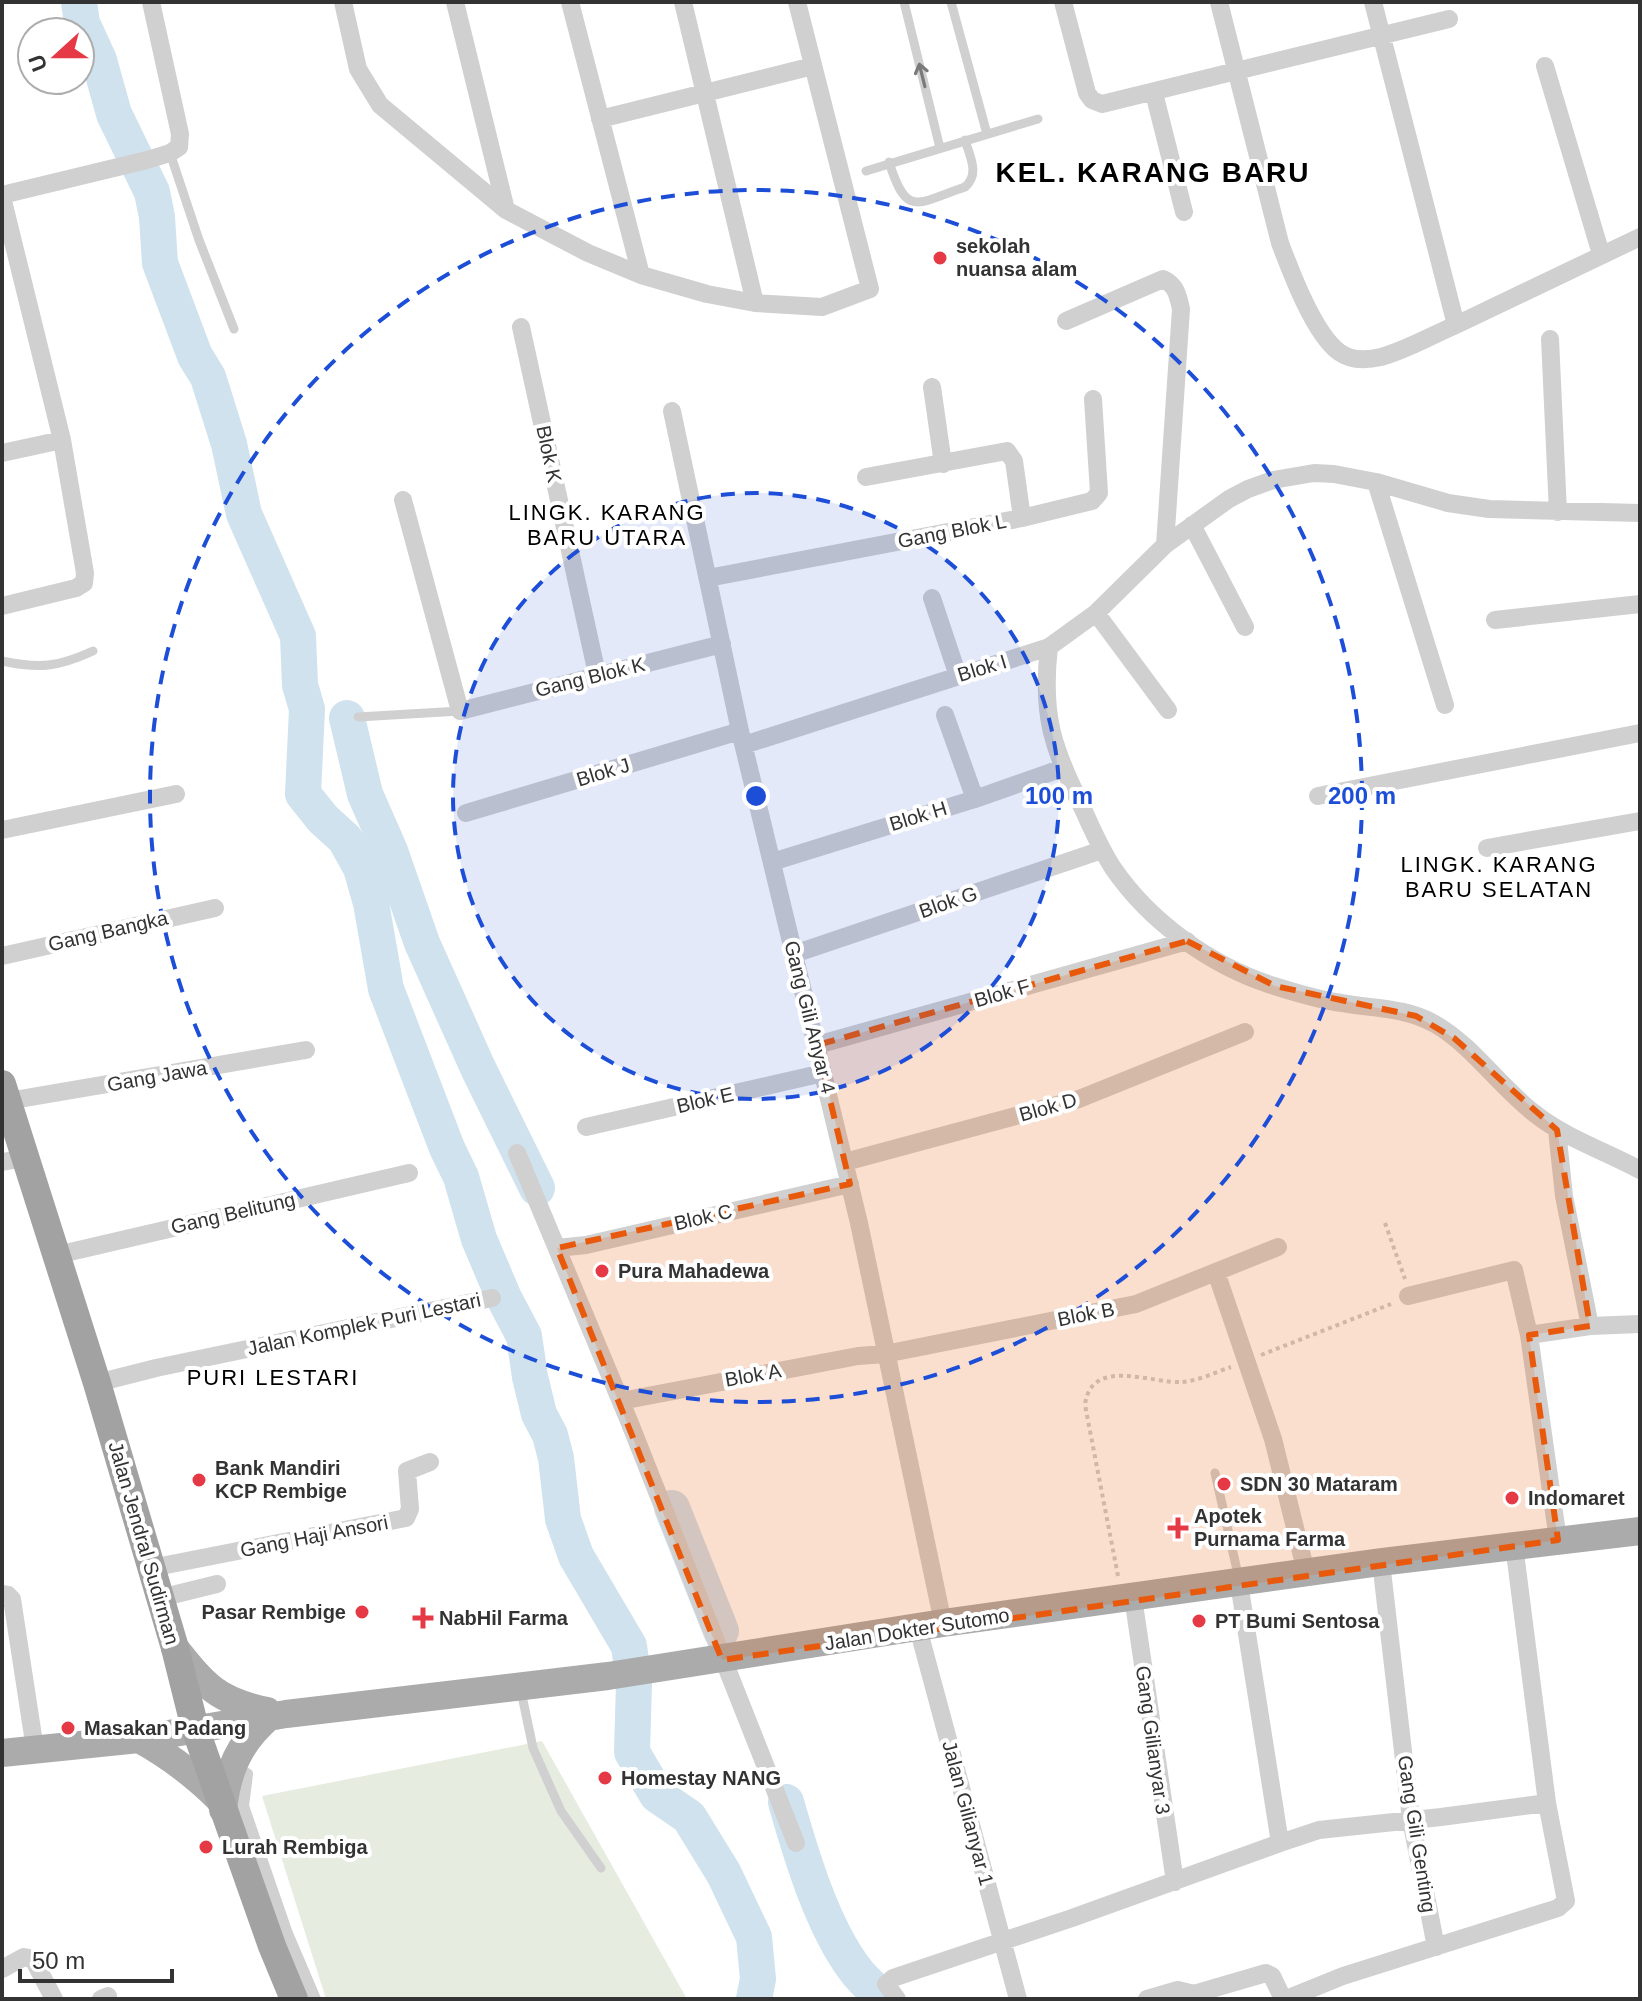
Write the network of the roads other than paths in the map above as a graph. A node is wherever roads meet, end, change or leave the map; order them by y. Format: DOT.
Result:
graph roads {
  1 [pos="151,2"];
  2 [pos="343,2"];
  3 [pos="455,2"];
  4 [pos="570,2"];
  5 [pos="683,2"];
  6 [pos="797,2"];
  7 [pos="904,2"];
  8 [pos="951,2"];
  9 [pos="1063,2"];
  10 [pos="1219,2"];
  11 [pos="1373,2"];
  12 [pos="1449,19"];
  13 [pos="1382,36"];
  14 [pos="813,66"];
  15 [pos="1545,66"];
  16 [pos="1236,72"];
  17 [pos="705,93"];
  18 [pos="1154,93"];
  19 [pos="600,119"];
  20 [pos="1038,119"];
  21 [pos="987,134"];
  22 [pos="965,140"];
  23 [pos="940,148"];
  24 [pos="170,153"];
  25 [pos="889,162"];
  26 [pos="866,171"];
  27 [pos="2,196"];
  28 [pos="506,210"];
  29 [pos="1184,212"];
  30 [pos="1640,237"];
  31 [pos="1601,254"];
  32 [pos="641,275"];
  33 [pos="755,303"];
  34 [pos="1066,321"];
  35 [pos="1456,325"];
  36 [pos="521,327"];
  37 [pos="234,329"];
  38 [pos="1550,339"];
  39 [pos="932,387"];
  40 [pos="1093,399"];
  41 [pos="672,411"];
  42 [pos="62,440"];
  43 [pos="2,453"];
  44 [pos="943,464"];
  45 [pos="866,477"];
  46 [pos="1376,482"];
  47 [pos="403,500"];
  48 [pos="1558,512"];
  49 [pos="1640,513"];
  50 [pos="1022,518"];
  51 [pos="1192,525"];
  52 [pos="1165,545"];
  53 [pos="708,578"];
  54 [pos="932,598"];
  55 [pos="1640,604"];
  56 [pos="2,606"];
  57 [pos="1096,613"];
  58 [pos="1495,620"];
  59 [pos="1245,627"];
  60 [pos="722,644"];
  61 [pos="1049,647"];
  62 [pos="93,651"];
  63 [pos="2,661"];
  64 [pos="597,674"];
  65 [pos="958,676"];
  66 [pos="1445,705"];
  67 [pos="1168,710"];
  68 [pos="460,711"];
  69 [pos="945,715"];
  70 [pos="358,717"];
  71 [pos="1640,733"];
  72 [pos="742,738"];
  73 [pos="1063,768"];
  74 [pos="176,794"];
  75 [pos="1318,796"];
  76 [pos="975,799"];
  77 [pos="466,813"];
  78 [pos="1640,821"];
  79 [pos="2,830"];
  80 [pos="1487,848"];
  81 [pos="1102,850"];
  82 [pos="772,862"];
  83 [pos="215,908"];
  84 [pos="1187,941"];
  85 [pos="794,954"];
  86 [pos="2,956"];
  87 [pos="1245,1032"];
  88 [pos="817,1045"];
  89 [pos="306,1050"];
  90 [pos="823,1073"];
  91 [pos="4,1096"];
  92 [pos="586,1127"];
  93 [pos="1557,1130"];
  94 [pos="517,1153"];
  95 [pos="14,1160"];
  96 [pos="845,1162"];
  97 [pos="1640,1170"];
  98 [pos="409,1173"];
  99 [pos="850,1184"];
  100 [pos="1278,1247"];
  101 [pos="557,1248"];
  102 [pos="57,1255"];
  103 [pos="1216,1272"];
  104 [pos="1408,1296"];
  105 [pos="492,1298"];
  106 [pos="1640,1324"];
  107 [pos="1590,1326"];
  108 [pos="1529,1335"];
  109 [pos="885,1354"];
  110 [pos="97,1383"];
  111 [pos="622,1400"];
  112 [pos="430,1462"];
  113 [pos="1215,1473"];
  114 [pos="1640,1531"];
  115 [pos="1558,1540"];
  116 [pos="1514,1545"];
  117 [pos="1381,1562"];
  118 [pos="151,1568"];
  119 [pos="1306,1572"];
  120 [pos="1239,1583"];
  121 [pos="217,1584"];
  122 [pos="2,1594"];
  123 [pos="160,1598"];
  124 [pos="1127,1598"];
  125 [pos="930,1626"];
  126 [pos="175,1648"];
  127 [pos="732,1658"];
  128 [pos="520,1686"];
  129 [pos="278,1715"];
  130 [pos="195,1728"];
  131 [pos="139,1739"];
  132 [pos="35,1749"];
  133 [pos="2,1753"];
  134 [pos="231,1767"];
  135 [pos="1547,1803"];
  136 [pos="221,1805"];
  137 [pos="1411,1820"];
  138 [pos="796,1843"];
  139 [pos="1280,1843"];
  140 [pos="601,1868"];
  141 [pos="1175,1882"];
  142 [pos="1001,1941"];
  143 [pos="1436,1947"];
  144 [pos="2,1969"];
  145 [pos="54,1999"];
  146 [pos="294,1999"];
  147 [pos="315,1999"];
  148 [pos="897,1999"];
  149 [pos="1018,1999"];
  150 [pos="1147,1999"];
  151 [pos="1285,1999"];
  1 -- 24 [label="street"];
  2 -- 28 [label="street"];
  3 -- 28 [label="street"];
  4 -- 19 [label="street"];
  5 -- 17 [label="street"];
  6 -- 14 [label="street"];
  23 -- 7 [label="lane, one-way"];
  8 -- 21 [label="lane"];
  9 -- 18 [label="street"];
  10 -- 16 [label="street"];
  11 -- 13 [label="street"];
  12 -- 13 [label="street"];
  13 -- 16 [label="street"];
  13 -- 35 [label="street"];
  14 -- 17 [label="street"];
  14 -- 33 [label="street"];
  15 -- 31 [label="street"];
  16 -- 18 [label="street"];
  16 -- 35 [label="street"];
  17 -- 19 [label="street"];
  17 -- 33 [label="street"];
  18 -- 29 [label="street"];
  19 -- 32 [label="street"];
  20 -- 21 [label="lane"];
  21 -- 22 [label="lane"];
  22 -- 23 [label="lane"];
  22 -- 25 [label="lane"];
  23 -- 25 [label="lane"];
  24 -- 27 [label="street"];
  24 -- 37 [label="lane"];
  25 -- 26 [label="lane"];
  27 -- 42 [label="street"];
  28 -- 32 [label="street"];
  30 -- 31 [label="street"];
  31 -- 35 [label="street"];
  32 -- 33 [label="street"];
  34 -- 52 [label="street"];
  36 -- 64 [label="street, Blok K"];
  38 -- 48 [label="street"];
  39 -- 44 [label="street"];
  40 -- 50 [label="street, Gang Blok L"];
  41 -- 53 [label="street, Gang Gili Anyar 4"];
  42 -- 43 [label="street"];
  42 -- 56 [label="street"];
  44 -- 45 [label="street"];
  44 -- 50 [label="street"];
  46 -- 48 [label="street, Blok I"];
  46 -- 51 [label="street, Blok I"];
  46 -- 66 [label="street"];
  47 -- 68 [label="street"];
  48 -- 49 [label="street, Blok I"];
  50 -- 53 [label="street, Gang Blok L"];
  51 -- 52 [label="street, Blok I"];
  51 -- 59 [label="street"];
  52 -- 57 [label="street, Blok I"];
  53 -- 60 [label="street, Gang Gili Anyar 4"];
  54 -- 65 [label="street"];
  55 -- 58 [label="street"];
  57 -- 61 [label="street, Blok I"];
  57 -- 67 [label="street"];
  60 -- 64 [label="street, Gang Blok K"];
  60 -- 72 [label="street, Gang Gili Anyar 4"];
  61 -- 65 [label="street, Blok I"];
  61 -- 73 [label="street"];
  62 -- 63 [label="lane"];
  64 -- 68 [label="street, Gang Blok K"];
  65 -- 72 [label="street, Blok I"];
  68 -- 70 [label="lane"];
  69 -- 76 [label="street"];
  71 -- 75 [label="street"];
  72 -- 77 [label="street, Blok J"];
  72 -- 82 [label="street, Gang Gili Anyar 4"];
  73 -- 76 [label="street, Blok H"];
  73 -- 81 [label="street"];
  74 -- 79 [label="street"];
  76 -- 82 [label="street, Blok H"];
  78 -- 80 [label="street"];
  81 -- 84 [label="street"];
  81 -- 85 [label="street, Blok G"];
  82 -- 85 [label="street, Gang Gili Anyar 4"];
  83 -- 86 [label="street, Gang Bangka"];
  84 -- 88 [label="street, Blok F"];
  84 -- 93 [label="street"];
  85 -- 88 [label="street, Gang Gili Anyar 4"];
  87 -- 96 [label="street, Blok D"];
  88 -- 90 [label="street, Gang Gili Anyar 4"];
  89 -- 91 [label="street, Gang Jawa"];
  90 -- 92 [label="street, Blok E"];
  90 -- 96 [label="street, Gang Gili Anyar 4"];
  91 -- 95 [label="highway, Jalan Jendral Sudirman"];
  93 -- 97 [label="street"];
  93 -- 107 [label="street"];
  94 -- 101 [label="street"];
  95 -- 102 [label="highway, Jalan Jendral Sudirman"];
  96 -- 99 [label="street, Gang Gili Anyar 4"];
  98 -- 102 [label="street, Gang Belitung"];
  99 -- 101 [label="street, Blok C"];
  99 -- 109 [label="street, Gang Gili Anyar 4"];
  100 -- 103 [label="street, Blok B"];
  101 -- 111 [label="street"];
  102 -- 110 [label="highway, Jalan Jendral Sudirman"];
  103 -- 109 [label="street, Blok B"];
  103 -- 119 [label="street"];
  104 -- 108 [label="street"];
  105 -- 110 [label="street, Jalan Komplek Puri Lestari"];
  106 -- 107 [label="street"];
  107 -- 108 [label="street"];
  108 -- 115 [label="street"];
  109 -- 111 [label="street, Blok A"];
  109 -- 125 [label="street, Gang Gili Anyar 4"];
  110 -- 118 [label="highway, Jalan Jendral Sudirman"];
  111 -- 127 [label="street"];
  112 -- 118 [label="street, Gang Haji Ansori"];
  113 -- 120 [label="lane"];
  114 -- 115 [label="main road, Jalan Dokter Sutomo"];
  115 -- 116 [label="main road, Jalan Dokter Sutomo"];
  116 -- 117 [label="main road, Jalan Dokter Sutomo"];
  116 -- 135 [label="street"];
  117 -- 119 [label="main road, Jalan Dokter Sutomo"];
  117 -- 137 [label="street, Gang Gili Genting"];
  118 -- 123 [label="highway, Jalan Jendral Sudirman"];
  119 -- 120 [label="main road, Jalan Dokter Sutomo"];
  120 -- 124 [label="main road, Jalan Dokter Sutomo"];
  120 -- 139 [label="street"];
  121 -- 123 [label="street"];
  122 -- 132 [label="street"];
  123 -- 126 [label="highway, Jalan Jendral Sudirman"];
  124 -- 125 [label="main road, Jalan Dokter Sutomo"];
  124 -- 141 [label="street, Gang Gilianyar 3"];
  125 -- 127 [label="main road, Jalan Dokter Sutomo"];
  125 -- 142 [label="street, Jalan Gilianyar 1"];
  126 -- 129 [label="main road"];
  126 -- 130 [label="highway, Jalan Jendral Sudirman"];
  127 -- 128 [label="main road, Jalan Dokter Sutomo"];
  127 -- 138 [label="street"];
  128 -- 129 [label="main road, Jalan Dokter Sutomo"];
  128 -- 140 [label="lane"];
  129 -- 130 [label="main road, Jalan Dokter Sutomo"];
  129 -- 134 [label="main road"];
  130 -- 131 [label="main road, Jalan Dokter Sutomo"];
  130 -- 136 [label="highway, Jalan Jendral Sudirman"];
  131 -- 132 [label="main road, Jalan Dokter Sutomo"];
  131 -- 136 [label="main road"];
  132 -- 133 [label="main road, Jalan Dokter Sutomo"];
  134 -- 136 [label="main road"];
  134 -- 147 [label="street"];
  135 -- 137 [label="street"];
  135 -- 143 [label="street"];
  136 -- 146 [label="highway, Jalan Jendral Sudirman"];
  137 -- 139 [label="street"];
  137 -- 143 [label="street, Gang Gili Genting"];
  139 -- 141 [label="street"];
  141 -- 142 [label="street"];
  142 -- 148 [label="street"];
  142 -- 149 [label="street, Jalan Gilianyar 1"];
  143 -- 151 [label="street"];
  144 -- 145 [label="street"];
  150 -- 151 [label="street"];
}
